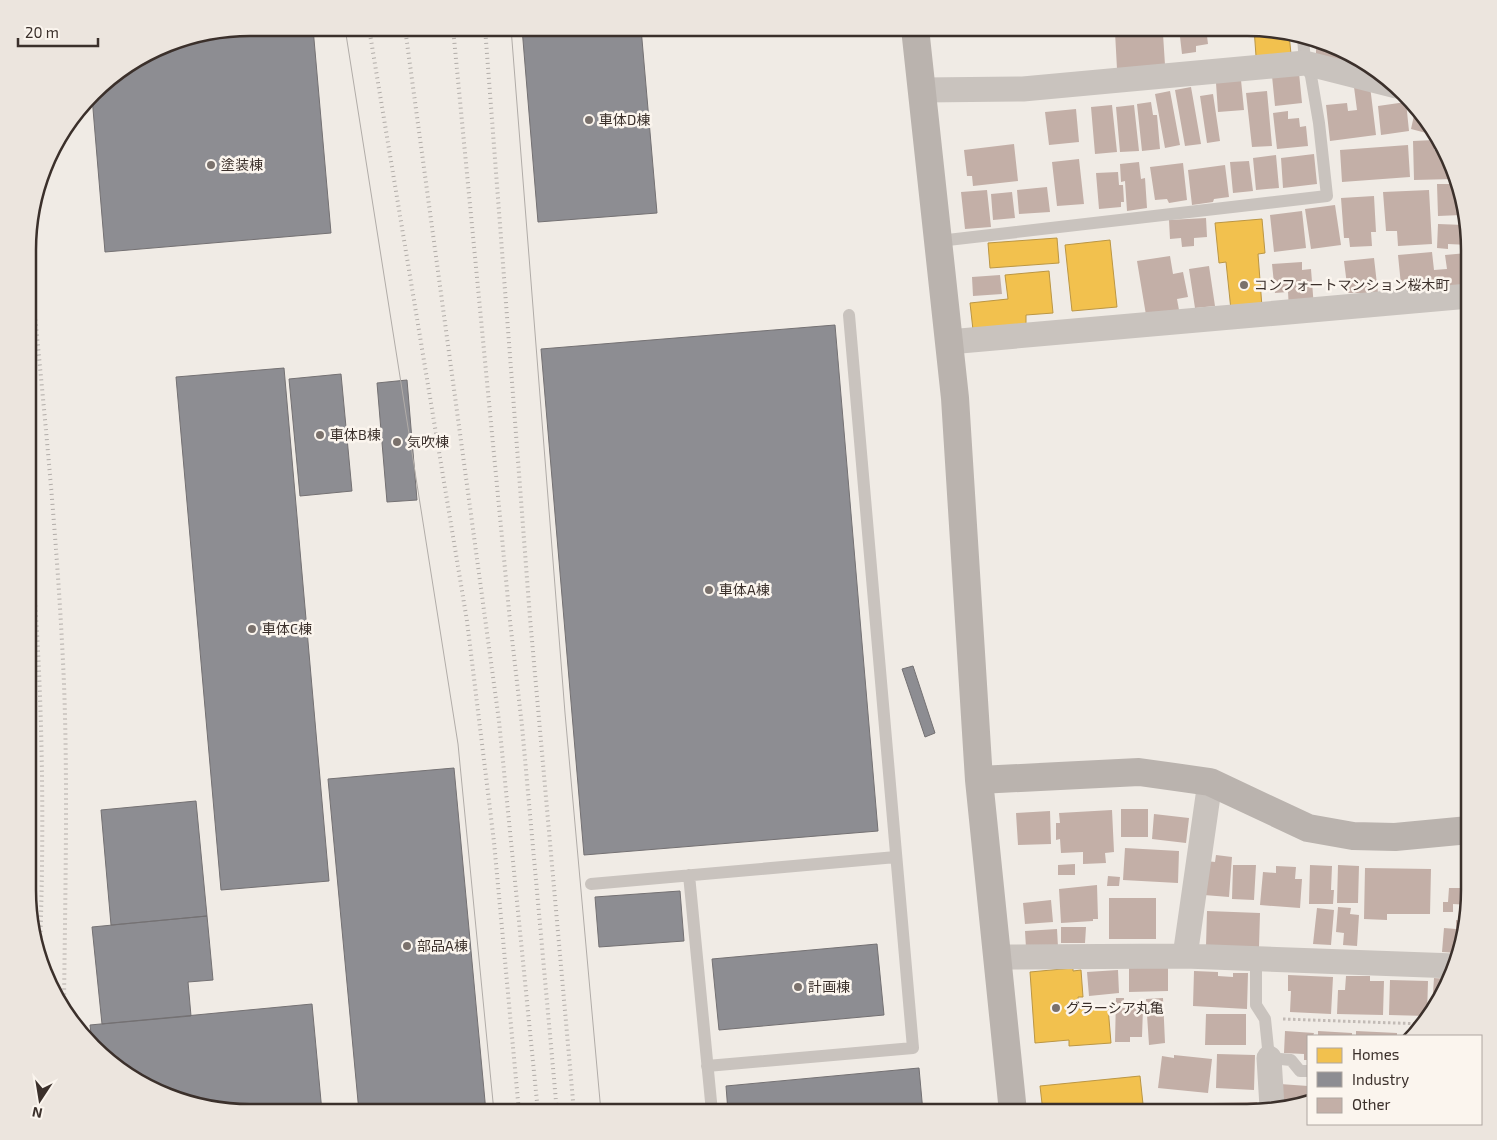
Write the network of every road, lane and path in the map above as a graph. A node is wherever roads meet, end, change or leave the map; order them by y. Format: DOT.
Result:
graph roads {
  1 [pos="916,36"];
  2 [pos="1303,44"];
  3 [pos="1305,63"];
  4 [pos="1379,82"];
  5 [pos="923,90"];
  6 [pos="939,241"];
  7 [pos="1461,297"];
  8 [pos="849,316"];
  9 [pos="949,342"];
  10 [pos="979,780"];
  11 [pos="1210,782"];
  12 [pos="1461,831"];
  13 [pos="896,858"];
  14 [pos="689,875"];
  15 [pos="591,884"];
  16 [pos="1185,956"];
  17 [pos="997,958"];
  18 [pos="1256,959"];
  19 [pos="1446,966"];
  20 [pos="1264,1018"];
  21 [pos="1414,1024"];
  22 [pos="1269,1058"];
  23 [pos="707,1066"];
  24 [pos="1307,1071"];
  25 [pos="1272,1102"];
  26 [pos="711,1104"];
  27 [pos="1011,1104"];
  1 -- 5 [label="street"];
  2 -- 3 [label="lane"];
  3 -- 4 [label="street"];
  3 -- 5 [label="street"];
  3 -- 6 [label="lane"];
  5 -- 6 [label="street"];
  6 -- 9 [label="street"];
  7 -- 9 [label="street"];
  8 -- 13 [label="lane"];
  9 -- 10 [label="street"];
  10 -- 11 [label="street"];
  10 -- 17 [label="street"];
  11 -- 12 [label="street"];
  11 -- 16 [label="street"];
  13 -- 14 [label="lane"];
  13 -- 23 [label="lane"];
  14 -- 15 [label="lane"];
  14 -- 23 [label="lane"];
  16 -- 17 [label="street"];
  16 -- 18 [label="street"];
  17 -- 27 [label="street"];
  18 -- 19 [label="street"];
  18 -- 20 [label="lane"];
  20 -- 21 [label="path"];
  20 -- 22 [label="lane"];
  22 -- 24 [label="lane"];
  22 -- 25 [label="street"];
  23 -- 26 [label="lane"];
}
